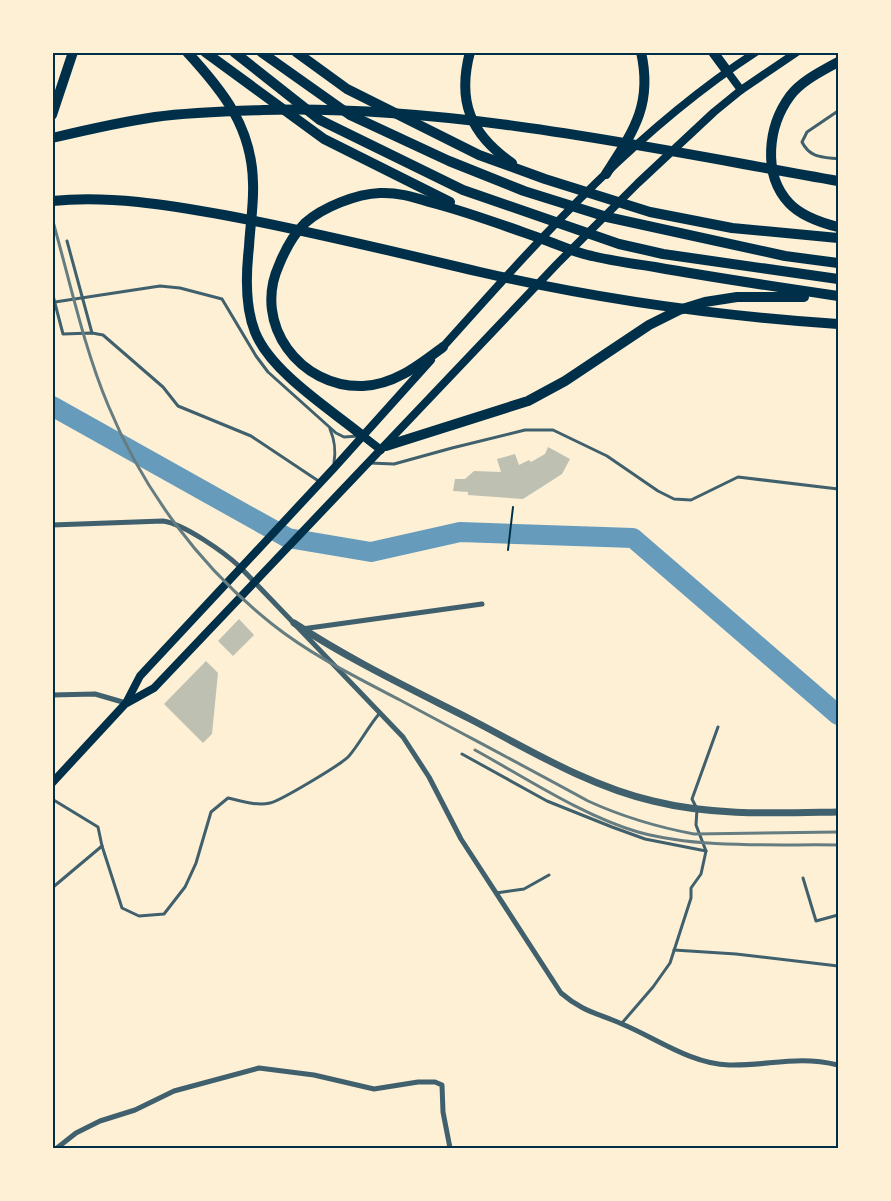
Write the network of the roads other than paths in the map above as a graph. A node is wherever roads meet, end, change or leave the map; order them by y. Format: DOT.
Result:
graph roads {
  1 [pos="73,52"];
  2 [pos="187,52"];
  3 [pos="205,52"];
  4 [pos="234,52"];
  5 [pos="261,52"];
  6 [pos="296,52"];
  7 [pos="470,52"];
  8 [pos="641,52"];
  9 [pos="713,52"];
  10 [pos="756,52"];
  11 [pos="797,52"];
  12 [pos="838,62"];
  13 [pos="727,71"];
  14 [pos="741,90"];
  15 [pos="838,111"];
  16 [pos="52,116"];
  17 [pos="52,138"];
  18 [pos="838,159"];
  19 [pos="527,173"];
  20 [pos="606,174"];
  21 [pos="838,181"];
  22 [pos="52,201"];
  23 [pos="486,219"];
  24 [pos="838,227"];
  25 [pos="838,238"];
  26 [pos="67,241"];
  27 [pos="838,263"];
  28 [pos="838,279"];
  29 [pos="52,292"];
  30 [pos="82,297"];
  31 [pos="838,297"];
  32 [pos="55,302"];
  33 [pos="838,324"];
  34 [pos="92,333"];
  35 [pos="443,347"];
  36 [pos="329,427"];
  37 [pos="363,436"];
  38 [pos="383,448"];
  39 [pos="368,463"];
  40 [pos="334,468"];
  41 [pos="321,482"];
  42 [pos="838,489"];
  43 [pos="52,525"];
  44 [pos="240,567"];
  45 [pos="256,583"];
  46 [pos="482,604"];
  47 [pos="294,623"];
  48 [pos="302,628"];
  49 [pos="52,695"];
  50 [pos="126,703"];
  51 [pos="380,713"];
  52 [pos="718,727"];
  53 [pos="462,754"];
  54 [pos="52,783"];
  55 [pos="52,799"];
  56 [pos="697,809"];
  57 [pos="838,812"];
  58 [pos="102,846"];
  59 [pos="706,851"];
  60 [pos="549,875"];
  61 [pos="803,878"];
  62 [pos="52,888"];
  63 [pos="496,893"];
  64 [pos="838,915"];
  65 [pos="674,950"];
  66 [pos="838,966"];
  67 [pos="622,1023"];
  68 [pos="838,1065"];
  69 [pos="57,1149"];
  70 [pos="450,1149"];
  1 -- 16 [label="highway"];
  2 -- 37 [label="highway"];
  3 -- 23 [label="highway"];
  4 -- 28 [label="highway"];
  5 -- 27 [label="highway"];
  6 -- 19 [label="highway"];
  7 -- 19 [label="highway"];
  8 -- 20 [label="highway"];
  9 -- 13 [label="highway"];
  10 -- 13 [label="main road"];
  11 -- 14 [label="main road"];
  12 -- 24 [label="highway"];
  13 -- 14 [label="main road"];
  13 -- 20 [label="main road"];
  14 -- 38 [label="main road"];
  15 -- 18 [label="lane"];
  17 -- 21 [label="highway"];
  19 -- 25 [label="highway"];
  20 -- 35 [label="main road"];
  22 -- 33 [label="highway"];
  23 -- 31 [label="highway"];
  23 -- 35 [label="highway"];
  26 -- 30 [label="lane"];
  29 -- 32 [label="lane"];
  30 -- 32 [label="lane"];
  30 -- 34 [label="lane"];
  30 -- 36 [label="lane"];
  31 -- 38 [label="highway"];
  32 -- 34 [label="lane"];
  34 -- 41 [label="lane"];
  35 -- 37 [label="main road"];
  36 -- 37 [label="lane"];
  36 -- 40 [label="lane"];
  37 -- 38 [label="main road"];
  37 -- 40 [label="main road"];
  38 -- 39 [label="main road"];
  39 -- 42 [label="lane"];
  39 -- 45 [label="main road"];
  40 -- 41 [label="main road"];
  41 -- 44 [label="main road"];
  43 -- 44 [label="street"];
  44 -- 45 [label="street"];
  44 -- 50 [label="main road"];
  45 -- 47 [label="street"];
  45 -- 50 [label="main road"];
  46 -- 48 [label="street"];
  47 -- 48 [label="street"];
  47 -- 51 [label="street"];
  48 -- 56 [label="street"];
  49 -- 50 [label="street"];
  50 -- 54 [label="main road"];
  51 -- 58 [label="lane"];
  51 -- 63 [label="street"];
  52 -- 56 [label="lane"];
  53 -- 59 [label="lane"];
  55 -- 58 [label="lane"];
  56 -- 57 [label="street"];
  56 -- 59 [label="lane"];
  58 -- 62 [label="lane"];
  59 -- 65 [label="lane"];
  60 -- 63 [label="lane"];
  61 -- 64 [label="lane"];
  63 -- 67 [label="street"];
  65 -- 66 [label="lane"];
  65 -- 67 [label="lane"];
  67 -- 68 [label="street"];
  69 -- 70 [label="street"];
}
